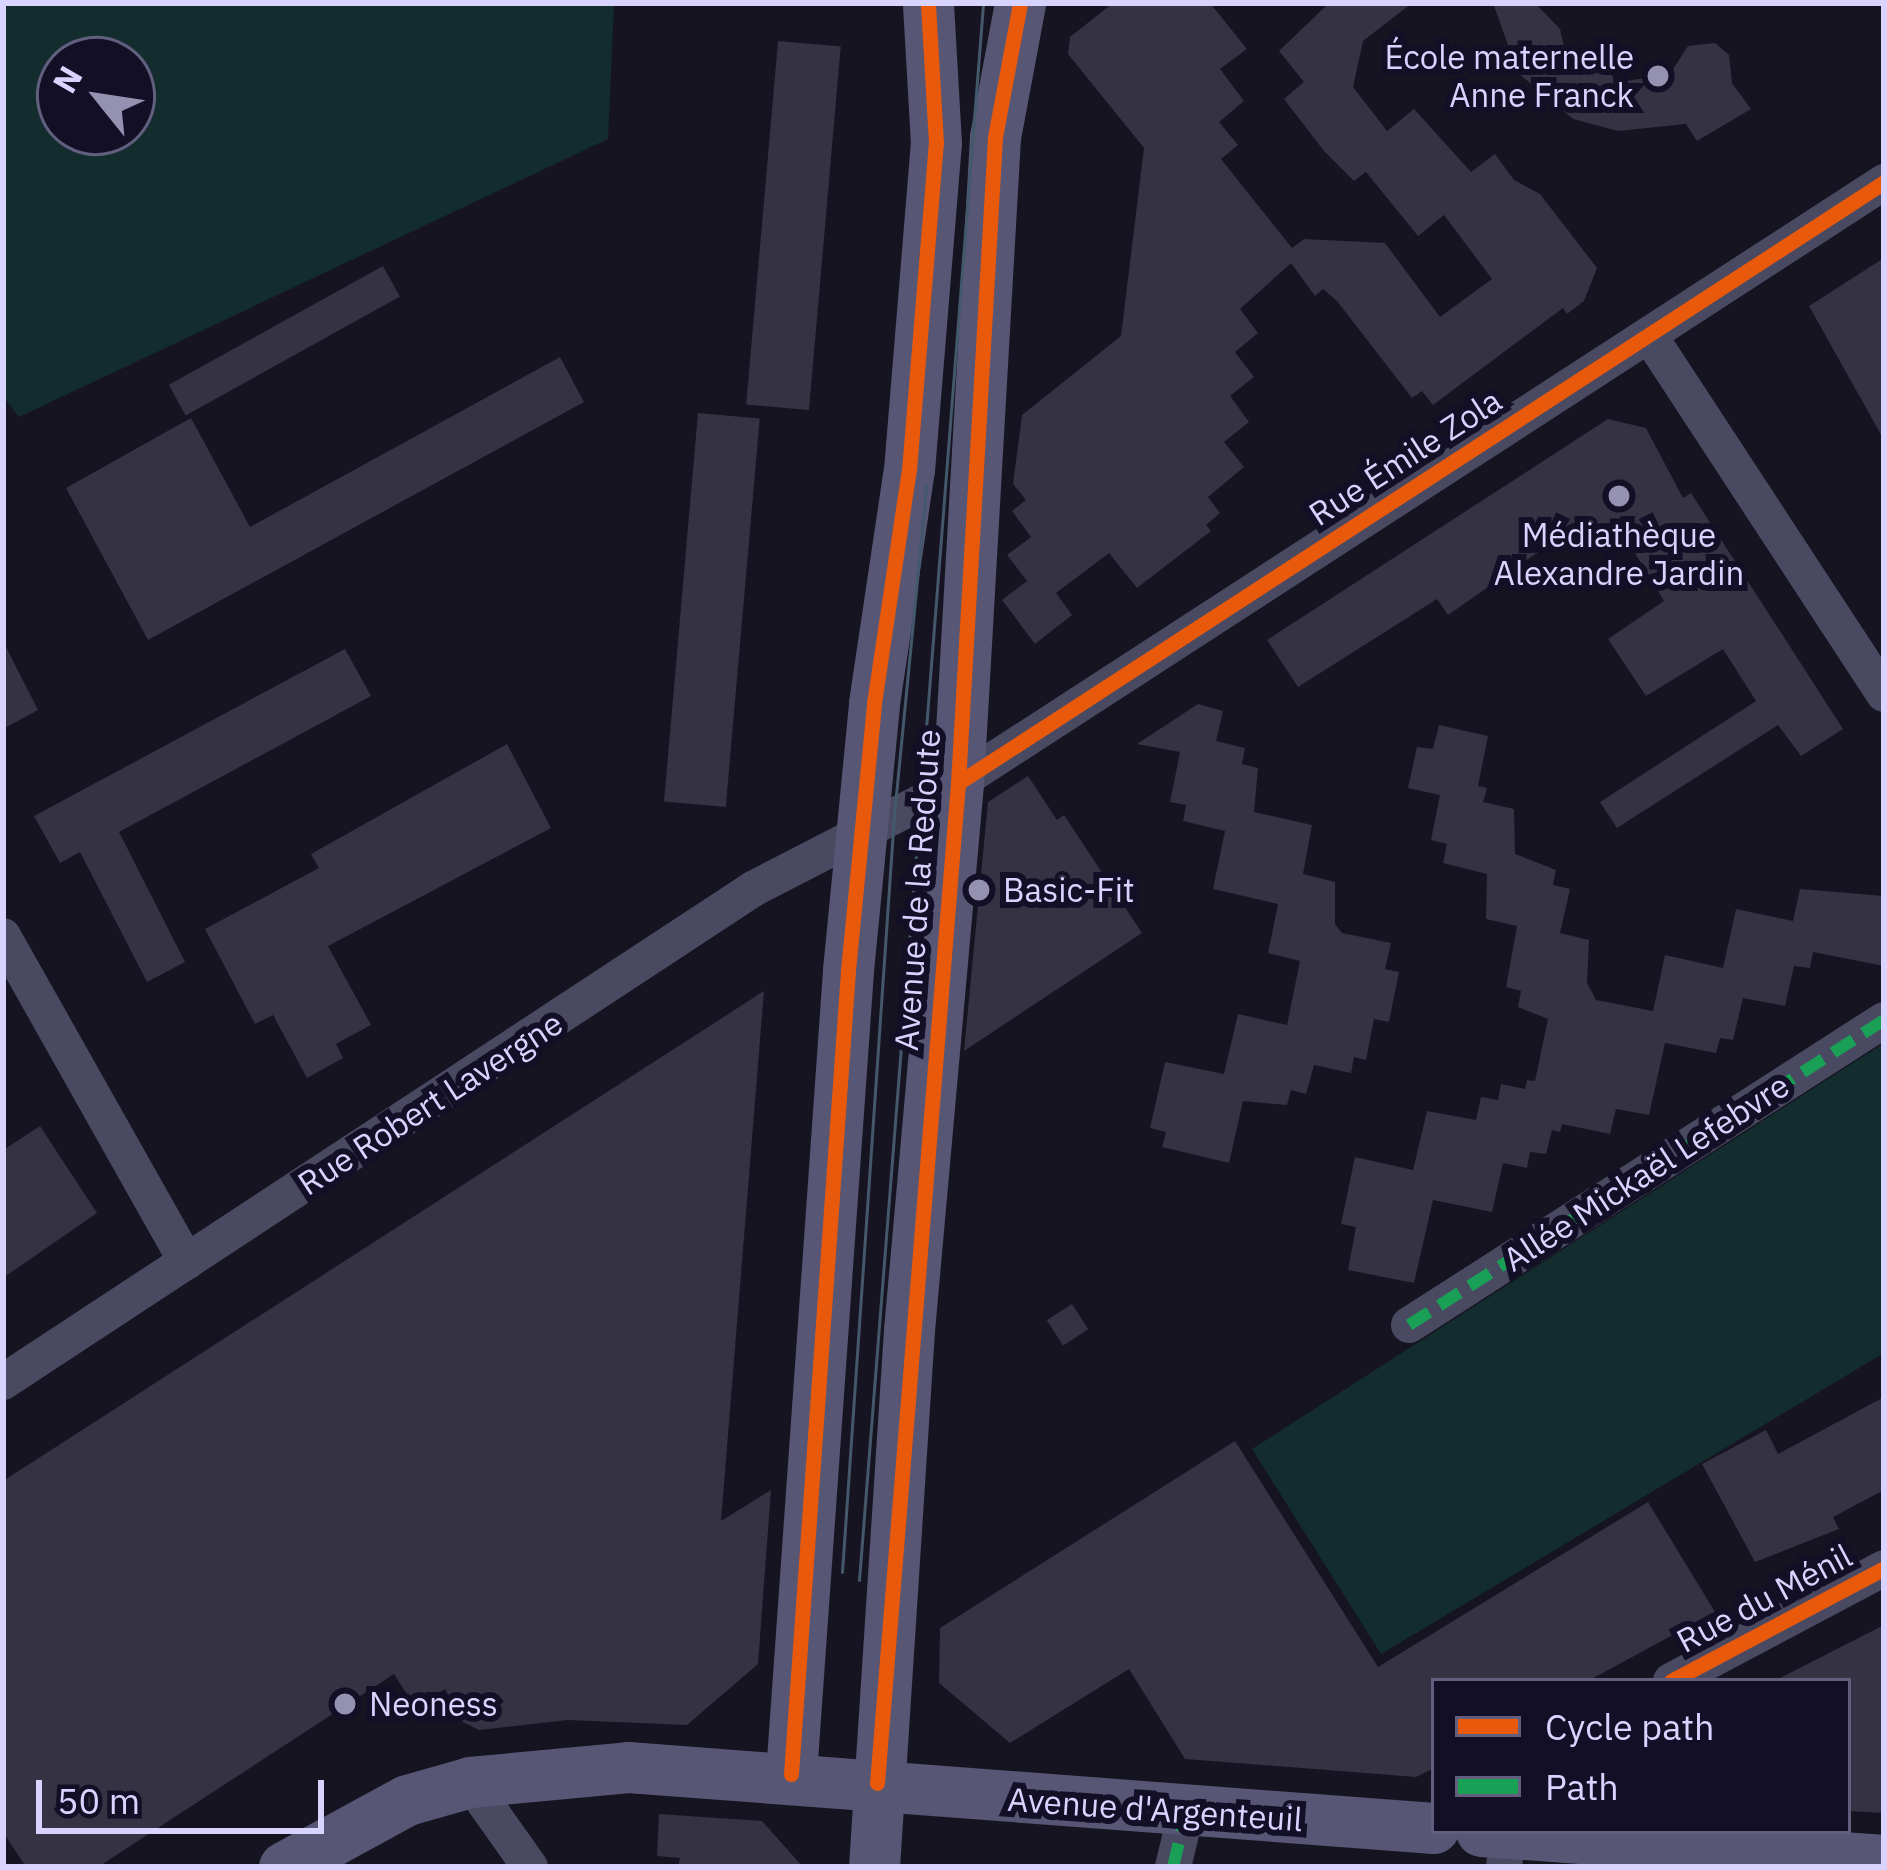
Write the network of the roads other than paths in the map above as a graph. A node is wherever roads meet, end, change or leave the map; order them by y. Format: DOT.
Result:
graph roads {
  1 [pos="928,3"];
  2 [pos="1020,3"];
  3 [pos="1884,182"];
  4 [pos="1648,334"];
  5 [pos="1884,694"];
  6 [pos="958,782"];
  7 [pos="861,832"];
  8 [pos="3,936"];
  9 [pos="1884,1020"];
  10 [pos="187,1262"];
  11 [pos="1409,1325"];
  12 [pos="3,1382"];
  13 [pos="1884,1568"];
  14 [pos="1677,1678"];
  15 [pos="791,1774"];
  16 [pos="470,1782"];
  17 [pos="878,1783"];
  18 [pos="1186,1813"];
  19 [pos="1431,1828"];
  20 [pos="1500,1840"];
  21 [pos="1884,1860"];
  22 [pos="1823,1862"];
  23 [pos="284,1867"];
  24 [pos="530,1867"];
  25 [pos="856,1867"];
  26 [pos="874,1867"];
  27 [pos="1173,1867"];
  1 -- 7 [label="main road, Avenue de la Redoute"];
  2 -- 6 [label="main road, Avenue de la Redoute"];
  3 -- 4 [label="street, Rue Émile Zola"];
  4 -- 5 [label="street"];
  4 -- 6 [label="street, Rue Émile Zola"];
  6 -- 7 [label="street, Rue Émile Zola"];
  6 -- 17 [label="main road, Avenue de la Redoute"];
  7 -- 10 [label="street, Rue Robert Lavergne"];
  7 -- 15 [label="main road, Avenue de la Redoute"];
  8 -- 10 [label="street"];
  9 -- 11 [label="street, Allée Mickaël Lefebvre"];
  10 -- 12 [label="street, Rue Robert Lavergne"];
  13 -- 14 [label="street, Rue du Ménil"];
  15 -- 16 [label="main road, Avenue d'Argenteuil"];
  15 -- 17 [label="main road, Avenue d'Argenteuil"];
  16 -- 23 [label="main road, Avenue d'Argenteuil"];
  16 -- 24 [label="street"];
  17 -- 18 [label="main road, Avenue d'Argenteuil"];
  17 -- 25 [label="main road"];
  17 -- 26 [label="main road"];
  18 -- 19 [label="main road, Avenue d'Argenteuil"];
  18 -- 27 [label="street"];
  20 -- 22 [label="main road"];
  21 -- 22 [label="main road"];
}
